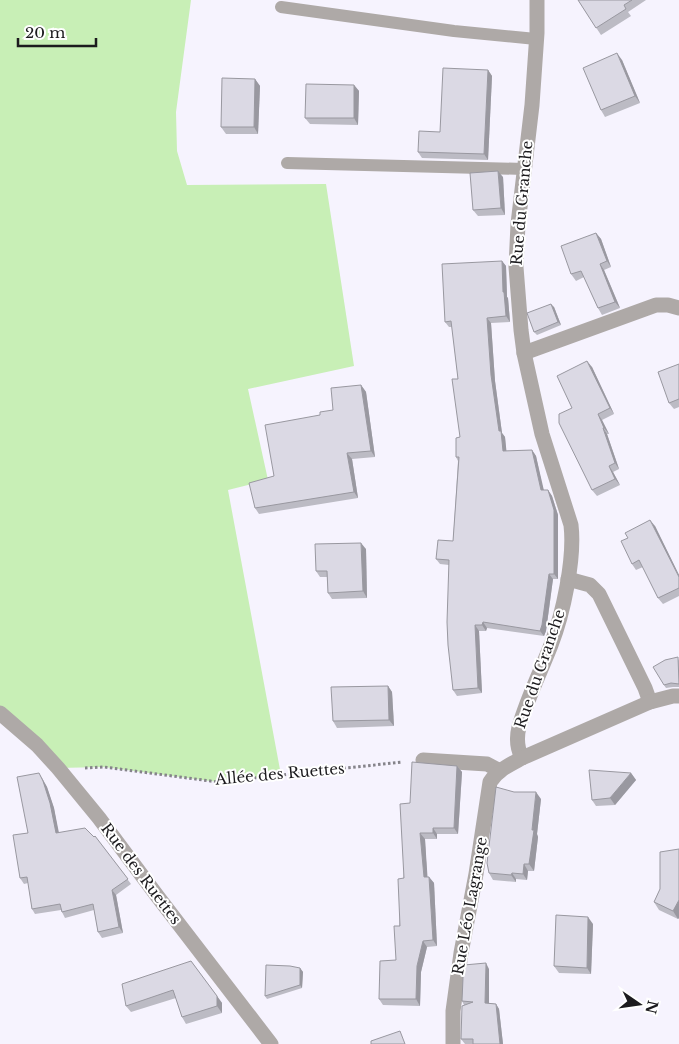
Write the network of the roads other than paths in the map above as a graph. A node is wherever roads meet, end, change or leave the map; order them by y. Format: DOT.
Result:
graph roads {
  1 [pos="537,0"];
  2 [pos="281,7"];
  3 [pos="536,39"];
  4 [pos="287,163"];
  5 [pos="524,169"];
  6 [pos="679,308"];
  7 [pos="524,353"];
  8 [pos="568,579"];
  9 [pos="679,696"];
  10 [pos="650,702"];
  11 [pos="0,713"];
  12 [pos="522,758"];
  13 [pos="423,760"];
  14 [pos="500,771"];
  15 [pos="271,1044"];
  16 [pos="453,1044"];
  1 -- 3 [label="street, Rue du Granche"];
  2 -- 3 [label="lane"];
  3 -- 5 [label="street, Rue du Granche"];
  4 -- 5 [label="lane"];
  5 -- 7 [label="street, Rue du Granche"];
  6 -- 7 [label="street"];
  7 -- 8 [label="street, Rue du Granche"];
  8 -- 10 [label="street"];
  8 -- 12 [label="street, Rue du Granche"];
  9 -- 10 [label="street"];
  10 -- 12 [label="street"];
  11 -- 15 [label="street, Rue des Ruettes"];
  12 -- 14 [label="street"];
  13 -- 14 [label="street"];
  14 -- 16 [label="street, Rue Léo Lagrange"];
}
